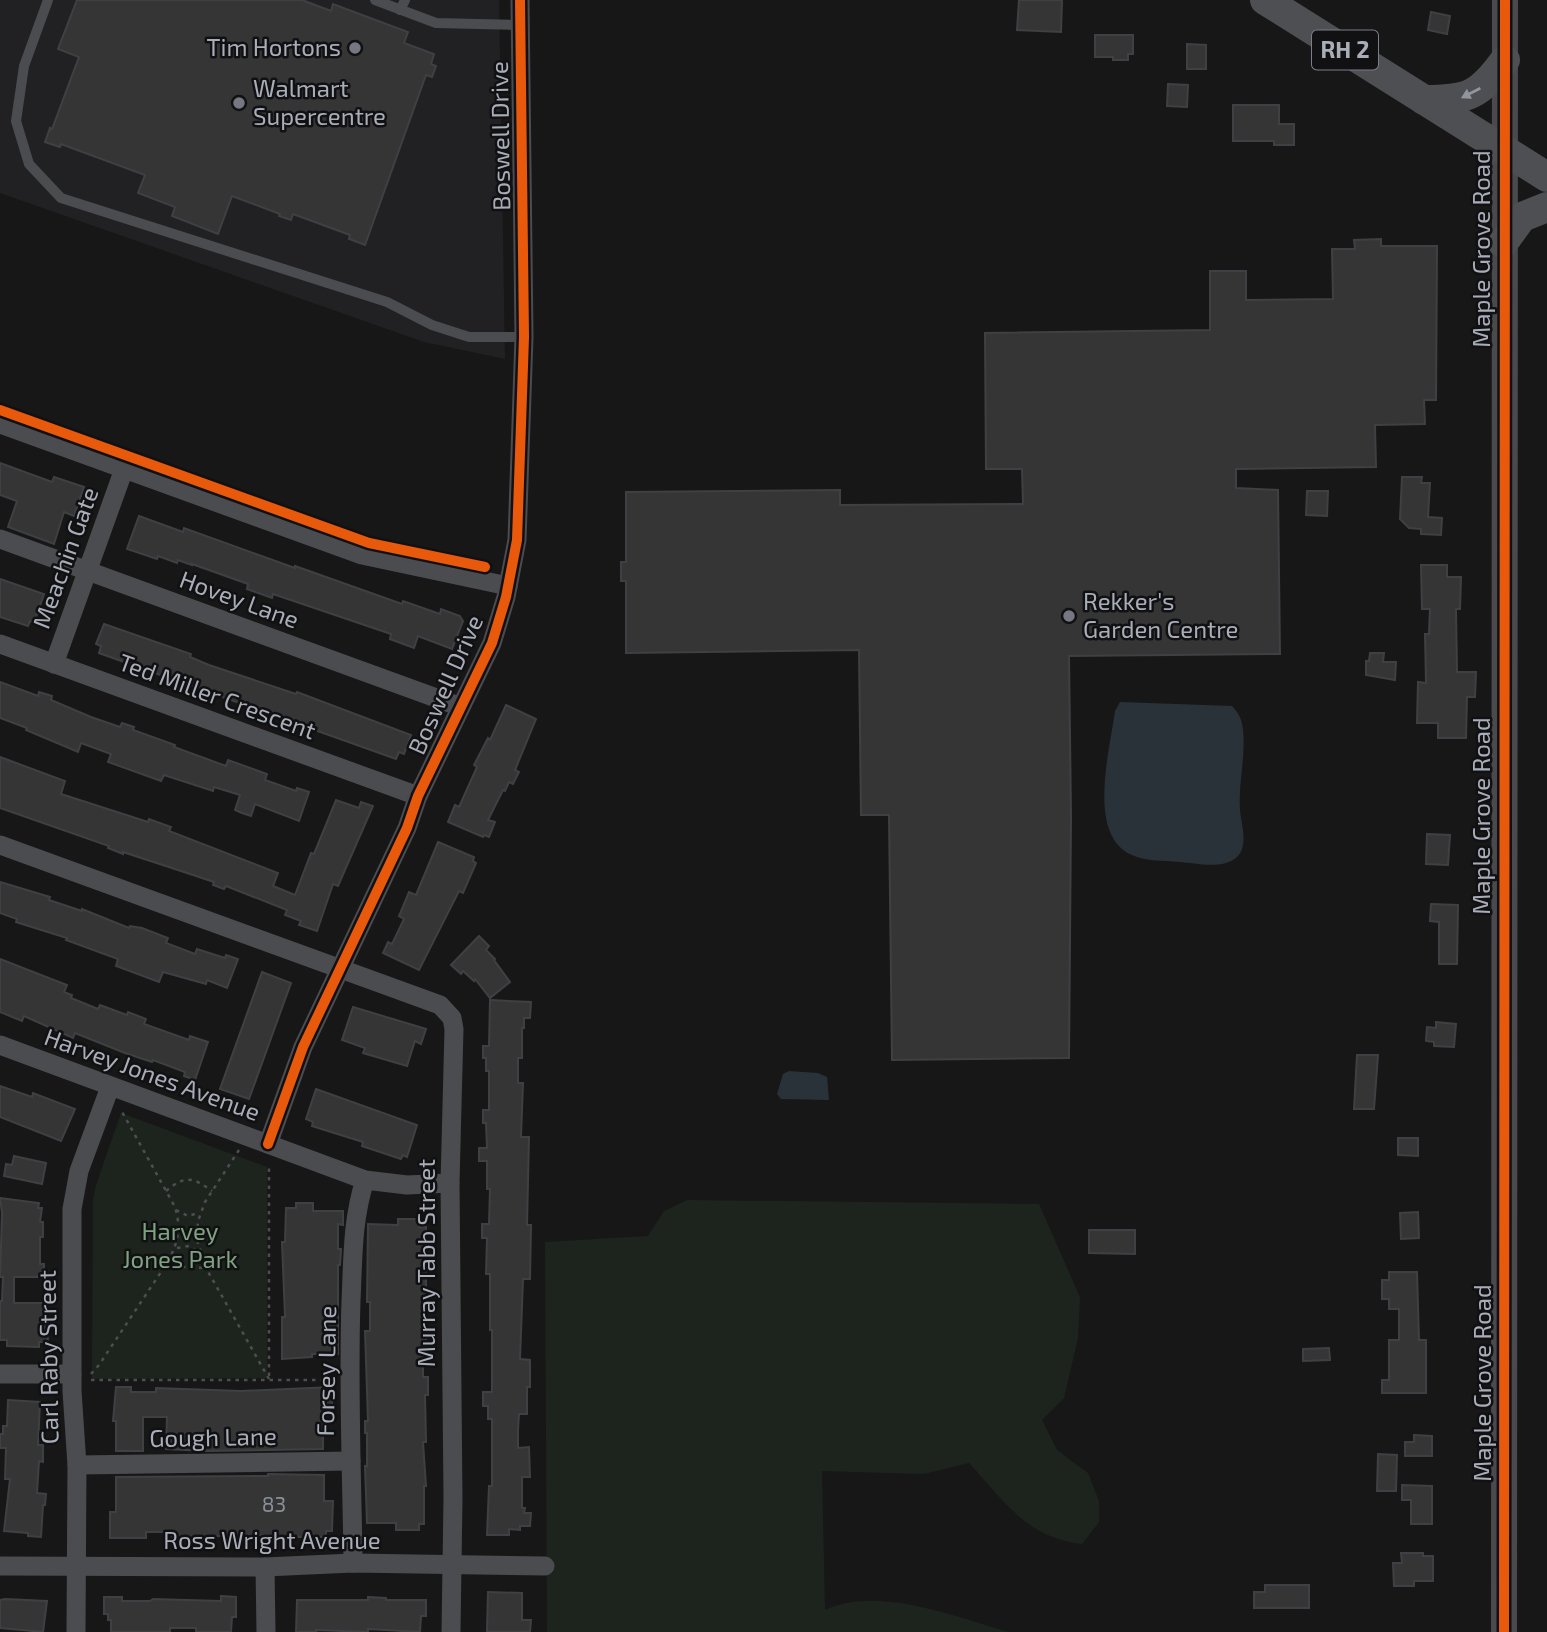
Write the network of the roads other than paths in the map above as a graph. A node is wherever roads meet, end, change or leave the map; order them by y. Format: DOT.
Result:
graph roads {
  1 [pos="48,0"];
  2 [pos="375,0"];
  3 [pos="520,0"];
  4 [pos="1265,0"];
  5 [pos="1504,0"];
  6 [pos="403,5"];
  7 [pos="521,25"];
  8 [pos="1505,60"];
  9 [pos="1424,100"];
  10 [pos="1503,149"];
  11 [pos="1547,177"];
  12 [pos="1547,207"];
  13 [pos="1503,243"];
  14 [pos="524,337"];
  15 [pos="0,424"];
  16 [pos="124,469"];
  17 [pos="0,539"];
  18 [pos="87,570"];
  19 [pos="508,586"];
  20 [pos="0,645"];
  21 [pos="54,664"];
  22 [pos="461,707"];
  23 [pos="418,796"];
  24 [pos="0,845"];
  25 [pos="340,968"];
  26 [pos="0,1045"];
  27 [pos="110,1087"];
  28 [pos="268,1144"];
  29 [pos="365,1180"];
  30 [pos="450,1183"];
  31 [pos="0,1374"];
  32 [pos="81,1374"];
  33 [pos="351,1461"];
  34 [pos="77,1465"];
  35 [pos="353,1563"];
  36 [pos="0,1566"];
  37 [pos="76,1566"];
  38 [pos="453,1566"];
  39 [pos="545,1566"];
  40 [pos="265,1567"];
  41 [pos="76,1632"];
  42 [pos="266,1632"];
  43 [pos="451,1632"];
  44 [pos="1504,1632"];
  1 -- 14 [label="lane"];
  2 -- 6 [label="lane"];
  3 -- 7 [label="street, Boswell Drive"];
  4 -- 9 [label="main road, RH 2"];
  5 -- 8 [label="street, Maple Grove Road"];
  6 -- 7 [label="lane"];
  7 -- 14 [label="street, Boswell Drive"];
  8 -- 9 [label="main road, one-way"];
  8 -- 10 [label="street, Maple Grove Road"];
  9 -- 10 [label="main road, RH 2"];
  10 -- 11 [label="main road, RH 2"];
  10 -- 13 [label="street, Maple Grove Road"];
  12 -- 13 [label="main road"];
  13 -- 44 [label="street, Maple Grove Road"];
  14 -- 19 [label="street, Boswell Drive"];
  15 -- 16 [label="street"];
  16 -- 18 [label="street, Meachin Gate"];
  16 -- 19 [label="street"];
  17 -- 18 [label="street, Hovey Lane"];
  18 -- 21 [label="street, Meachin Gate"];
  18 -- 22 [label="street, Hovey Lane"];
  19 -- 22 [label="street, Boswell Drive"];
  20 -- 21 [label="street, Ted Miller Crescent"];
  21 -- 23 [label="street, Ted Miller Crescent"];
  22 -- 23 [label="street, Boswell Drive"];
  23 -- 25 [label="street, Boswell Drive"];
  24 -- 25 [label="street"];
  25 -- 28 [label="street, Boswell Drive"];
  25 -- 30 [label="street, Murray Tabb Street"];
  26 -- 27 [label="street, Harvey Jones Avenue"];
  27 -- 28 [label="street, Harvey Jones Avenue"];
  27 -- 32 [label="street, Carl Raby Street"];
  28 -- 29 [label="street, Harvey Jones Avenue"];
  29 -- 30 [label="street, Harvey Jones Avenue"];
  29 -- 33 [label="street, Forsey Lane"];
  30 -- 38 [label="street, Murray Tabb Street"];
  31 -- 32 [label="street"];
  32 -- 34 [label="street, Carl Raby Street"];
  33 -- 34 [label="street, Gough Lane"];
  33 -- 35 [label="street, Forsey Lane"];
  34 -- 37 [label="street, Carl Raby Street"];
  35 -- 38 [label="street, Ross Wright Avenue"];
  35 -- 40 [label="street, Ross Wright Avenue"];
  36 -- 37 [label="street, Ross Wright Avenue"];
  37 -- 40 [label="street, Ross Wright Avenue"];
  37 -- 41 [label="street, Carl Raby Street"];
  38 -- 39 [label="street, Ross Wright Avenue"];
  38 -- 43 [label="street, Murray Tabb Street"];
  40 -- 42 [label="street"];
}
